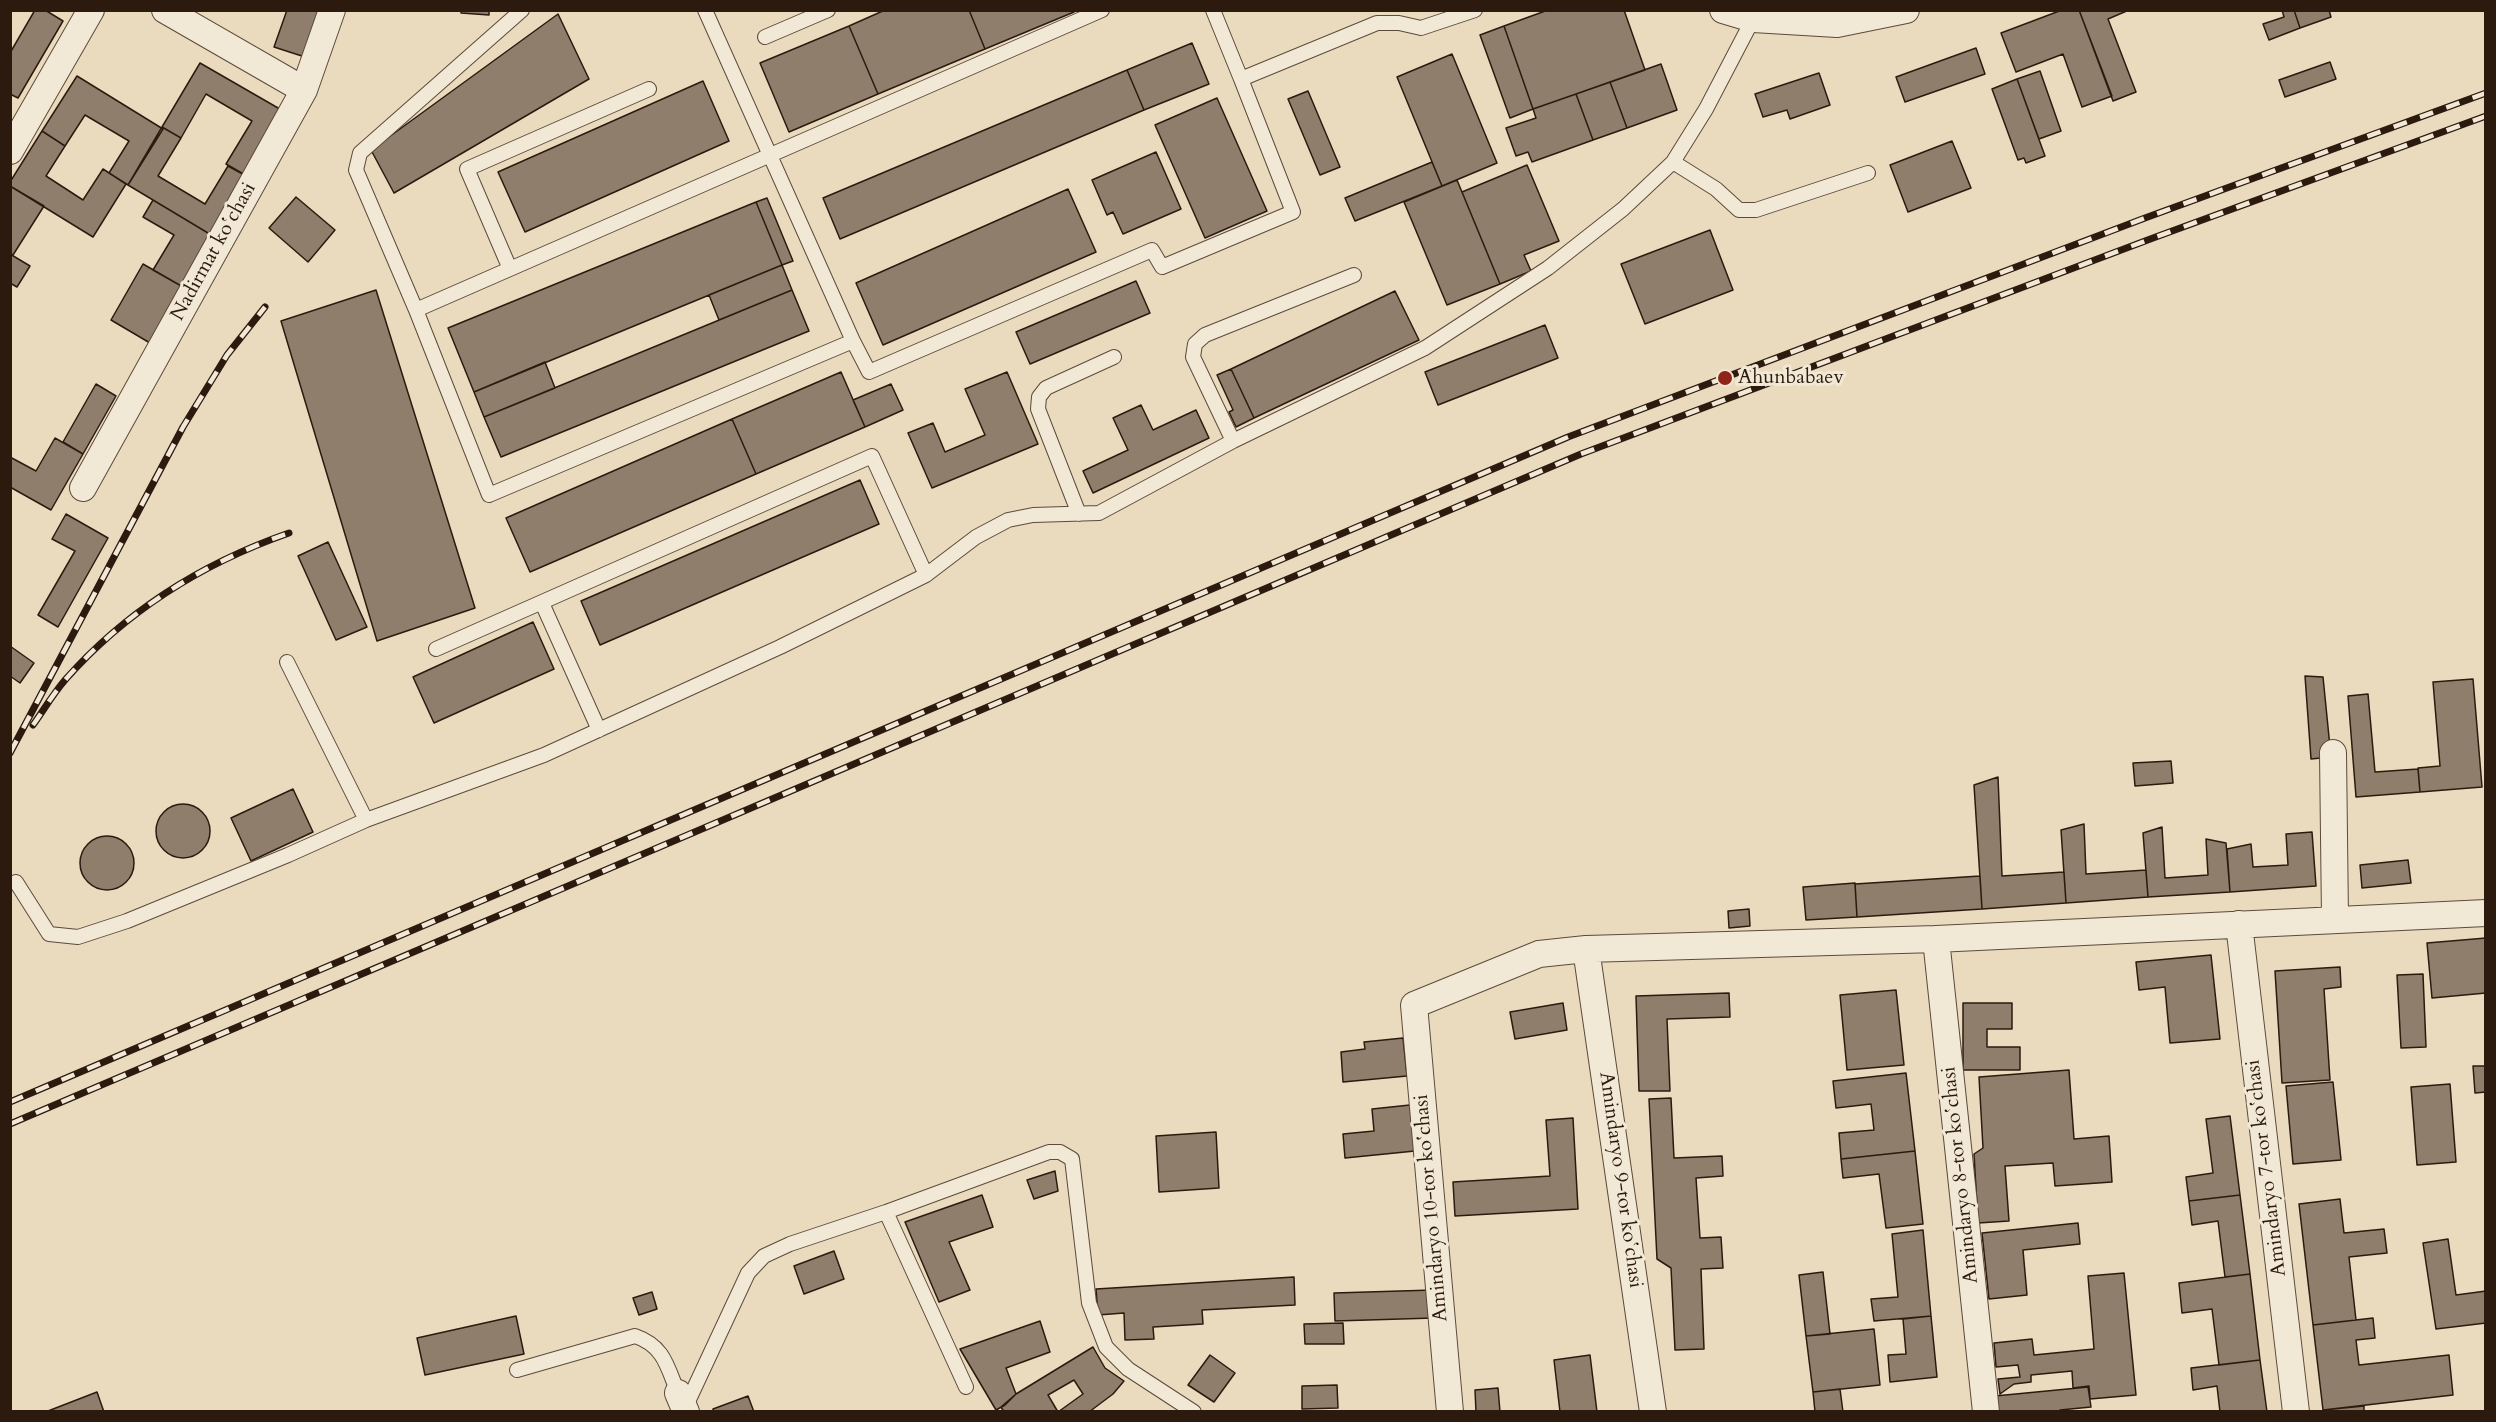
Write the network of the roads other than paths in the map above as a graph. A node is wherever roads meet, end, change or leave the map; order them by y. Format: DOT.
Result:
graph roads {
  1 [pos="91,10"];
  2 [pos="165,10"];
  3 [pos="332,10"];
  4 [pos="522,10"];
  5 [pos="705,10"];
  6 [pos="828,10"];
  7 [pos="1102,10"];
  8 [pos="1213,10"];
  9 [pos="1476,10"];
  10 [pos="1723,10"];
  11 [pos="1906,10"];
  12 [pos="1753,20"];
  13 [pos="765,37"];
  14 [pos="1241,79"];
  15 [pos="649,88"];
  16 [pos="304,90"];
  17 [pos="10,151"];
  18 [pos="770,156"];
  19 [pos="1673,162"];
  20 [pos="1868,173"];
  21 [pos="510,269"];
  22 [pos="1354,275"];
  23 [pos="416,310"];
  24 [pos="853,341"];
  25 [pos="1114,357"];
  26 [pos="1233,441"];
  27 [pos="83,488"];
  28 [pos="1079,514"];
  29 [pos="926,575"];
  30 [pos="542,603"];
  31 [pos="436,649"];
  32 [pos="287,662"];
  33 [pos="598,730"];
  34 [pos="2333,753"];
  35 [pos="366,820"];
  36 [pos="16,882"];
  37 [pos="2486,913"];
  38 [pos="2335,919"];
  39 [pos="2239,924"];
  40 [pos="1936,939"];
  41 [pos="1586,949"];
  42 [pos="886,1212"];
  43 [pos="517,1370"];
  44 [pos="966,1387"];
  45 [pos="683,1404"];
  46 [pos="1448,1411"];
  47 [pos="1194,1412"];
  48 [pos="1653,1412"];
  49 [pos="1986,1412"];
  50 [pos="2296,1412"];
  1 -- 17 [label="street"];
  2 -- 16 [label="street"];
  3 -- 16 [label="street, Nadirmat koʻchasi"];
  4 -- 23 [label="lane"];
  5 -- 18 [label="lane"];
  6 -- 13 [label="lane"];
  7 -- 18 [label="lane"];
  8 -- 14 [label="lane"];
  9 -- 14 [label="lane"];
  10 -- 12 [label="street"];
  11 -- 12 [label="street"];
  12 -- 19 [label="lane"];
  14 -- 24 [label="lane"];
  15 -- 21 [label="lane"];
  16 -- 27 [label="street, Nadirmat koʻchasi"];
  18 -- 21 [label="lane"];
  18 -- 24 [label="lane"];
  19 -- 20 [label="lane"];
  19 -- 26 [label="lane"];
  21 -- 23 [label="lane"];
  22 -- 26 [label="lane"];
  23 -- 24 [label="lane"];
  25 -- 28 [label="lane"];
  26 -- 28 [label="lane"];
  28 -- 29 [label="lane"];
  29 -- 30 [label="lane"];
  29 -- 33 [label="lane"];
  30 -- 31 [label="lane"];
  30 -- 33 [label="lane"];
  32 -- 35 [label="lane"];
  33 -- 35 [label="lane"];
  34 -- 38 [label="street"];
  35 -- 36 [label="lane"];
  37 -- 38 [label="street"];
  38 -- 39 [label="street"];
  39 -- 40 [label="street"];
  39 -- 50 [label="street, Amindaryo 7-tor koʻchasi"];
  40 -- 41 [label="street"];
  40 -- 49 [label="street, Amindaryo 8-tor koʻchasi"];
  41 -- 46 [label="street, Amindaryo 10-tor koʻchasi"];
  41 -- 48 [label="street, Amindaryo 9-tor koʻchasi"];
  42 -- 44 [label="lane"];
  42 -- 45 [label="lane"];
  42 -- 47 [label="lane"];
  43 -- 45 [label="lane"];
}
